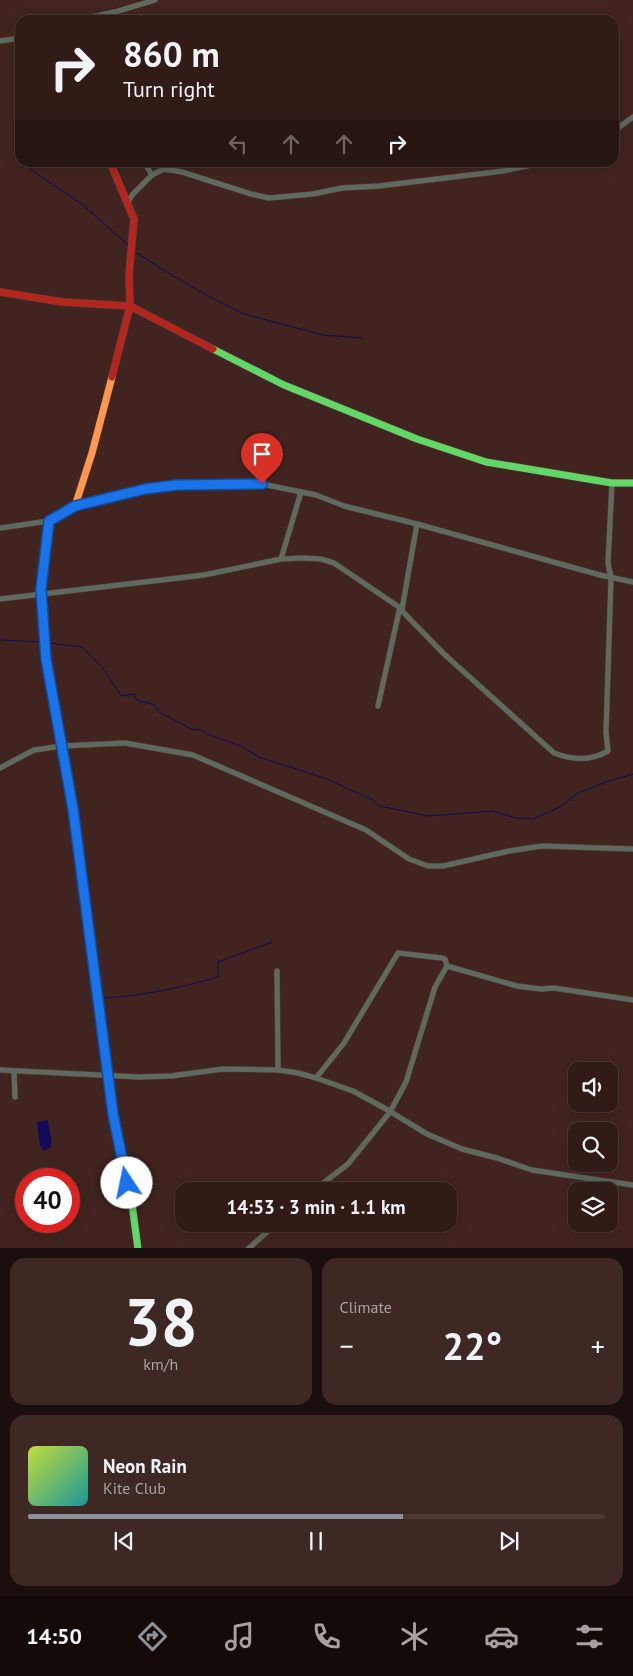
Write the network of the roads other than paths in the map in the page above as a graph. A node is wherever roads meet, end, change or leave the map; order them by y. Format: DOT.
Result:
graph roads {
  1 [pos="154,0"];
  2 [pos="101,15"];
  3 [pos="15,39"];
  4 [pos="0,41"];
  5 [pos="633,117"];
  6 [pos="619,127"];
  7 [pos="112,167"];
  8 [pos="147,167"];
  9 [pos="522,167"];
  10 [pos="164,169"];
  11 [pos="152,174"];
  12 [pos="127,203"];
  13 [pos="0,292"];
  14 [pos="130,306"];
  15 [pos="612,483"];
  16 [pos="633,483"];
  17 [pos="301,492"];
  18 [pos="75,506"];
  19 [pos="49,521"];
  20 [pos="417,524"];
  21 [pos="0,528"];
  22 [pos="281,559"];
  23 [pos="611,578"];
  24 [pos="633,582"];
  25 [pos="42,594"];
  26 [pos="0,599"];
  27 [pos="401,608"];
  28 [pos="378,706"];
  29 [pos="62,746"];
  30 [pos="0,768"];
  31 [pos="633,849"];
  32 [pos="447,966"];
  33 [pos="277,971"];
  34 [pos="633,1000"];
  35 [pos="0,1070"];
  36 [pos="278,1070"];
  37 [pos="14,1071"];
  38 [pos="108,1076"];
  39 [pos="316,1078"];
  40 [pos="15,1097"];
  41 [pos="390,1112"];
  42 [pos="325,1182"];
  43 [pos="633,1186"];
  44 [pos="267,1232"];
  45 [pos="138,1248"];
  46 [pos="248,1248"];
  1 -- 2 [label="street"];
  3 -- 4 [label="street"];
  5 -- 6 [label="street"];
  7 -- 12 [label="street"];
  8 -- 11 [label="street"];
  9 -- 10 [label="street"];
  10 -- 11 [label="street"];
  11 -- 12 [label="street"];
  12 -- 14 [label="street"];
  13 -- 14 [label="street"];
  14 -- 15 [label="street"];
  14 -- 18 [label="street"];
  15 -- 16 [label="street"];
  15 -- 23 [label="street"];
  17 -- 18 [label="street"];
  17 -- 20 [label="street"];
  17 -- 22 [label="street"];
  18 -- 19 [label="street"];
  19 -- 21 [label="street"];
  19 -- 25 [label="street"];
  20 -- 23 [label="street"];
  20 -- 27 [label="street"];
  22 -- 25 [label="street"];
  22 -- 27 [label="street"];
  23 -- 24 [label="street"];
  23 -- 27 [label="street"];
  25 -- 26 [label="street"];
  25 -- 29 [label="street"];
  27 -- 28 [label="street"];
  29 -- 30 [label="street"];
  29 -- 31 [label="street"];
  29 -- 38 [label="street"];
  32 -- 34 [label="street"];
  32 -- 39 [label="street"];
  32 -- 41 [label="street"];
  33 -- 36 [label="street"];
  35 -- 37 [label="street"];
  36 -- 38 [label="street"];
  36 -- 39 [label="street"];
  37 -- 38 [label="street"];
  37 -- 40 [label="street"];
  38 -- 45 [label="street"];
  39 -- 41 [label="street"];
  41 -- 42 [label="street"];
  41 -- 43 [label="street"];
  44 -- 46 [label="street"];
}
